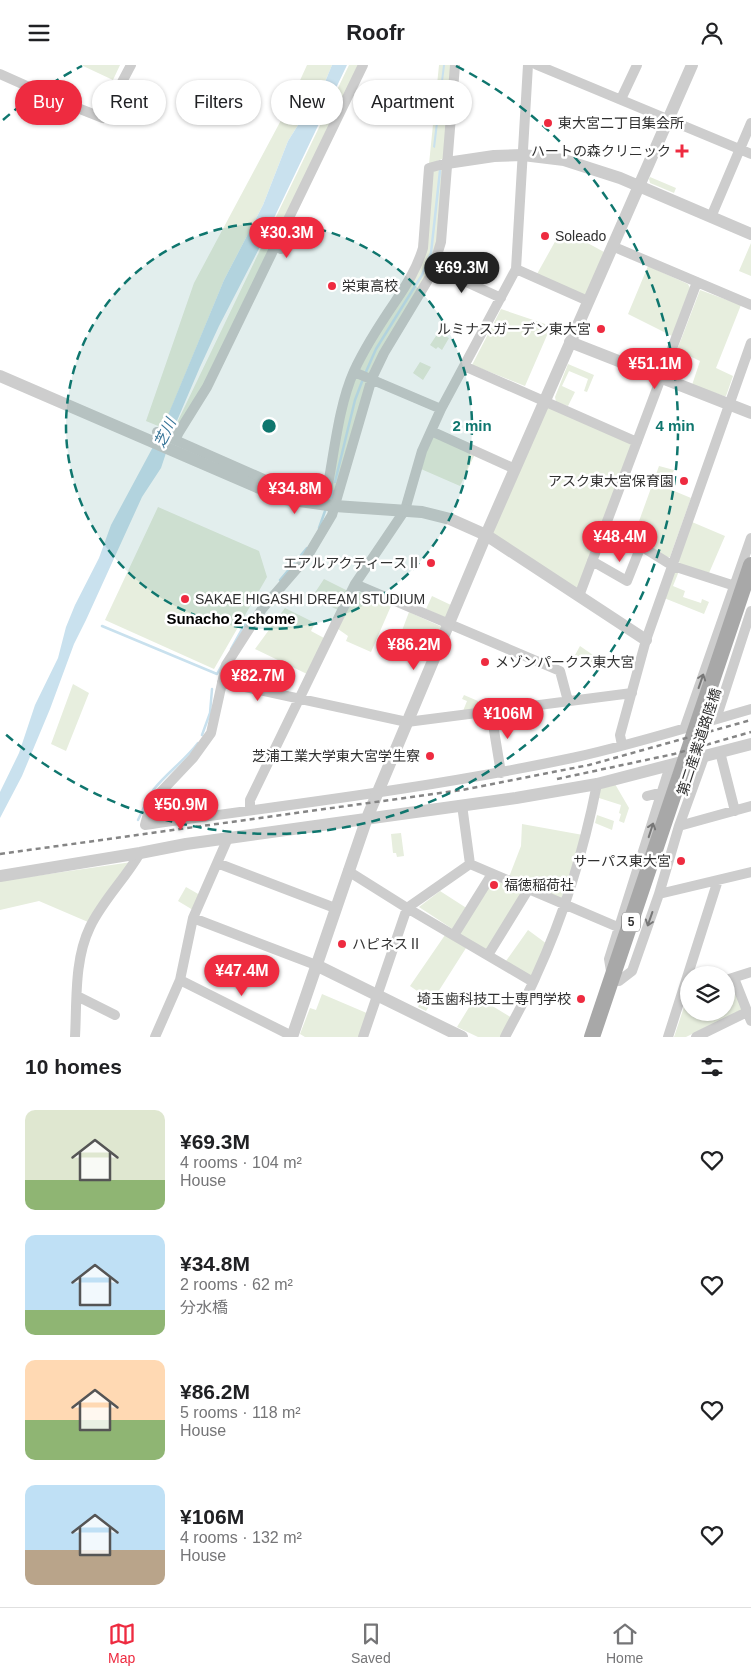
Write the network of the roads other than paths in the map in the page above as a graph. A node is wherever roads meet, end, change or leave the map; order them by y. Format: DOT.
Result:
graph roads {
  1 [pos="131,65"];
  2 [pos="363,65"];
  3 [pos="456,65"];
  4 [pos="528,65"];
  5 [pos="537,65"];
  6 [pos="636,65"];
  7 [pos="692,65"];
  8 [pos="0,74"];
  9 [pos="621,99"];
  10 [pos="668,119"];
  11 [pos="751,123"];
  12 [pos="739,149"];
  13 [pos="523,155"];
  14 [pos="751,155"];
  15 [pos="447,163"];
  16 [pos="638,186"];
  17 [pos="711,217"];
  18 [pos="751,234"];
  19 [pos="296,240"];
  20 [pos="275,246"];
  21 [pos="612,246"];
  22 [pos="434,267"];
  23 [pos="516,269"];
  24 [pos="697,282"];
  25 [pos="501,297"];
  26 [pos="588,301"];
  27 [pos="751,305"];
  28 [pos="570,342"];
  29 [pos="751,343"];
  30 [pos="464,366"];
  31 [pos="354,372"];
  32 [pos="0,376"];
  33 [pos="370,377"];
  34 [pos="661,377"];
  35 [pos="544,401"];
  36 [pos="730,405"];
  37 [pos="441,409"];
  38 [pos="751,413"];
  39 [pos="431,431"];
  40 [pos="157,432"];
  41 [pos="174,440"];
  42 [pos="637,442"];
  43 [pos="515,469"];
  44 [pos="311,503"];
  45 [pos="330,505"];
  46 [pos="405,510"];
  47 [pos="607,525"];
  48 [pos="486,535"];
  49 [pos="751,538"];
  50 [pos="641,546"];
  51 [pos="592,561"];
  52 [pos="751,565"];
  53 [pos="673,566"];
  54 [pos="355,584"];
  55 [pos="743,586"];
  56 [pos="579,597"];
  57 [pos="751,611"];
  58 [pos="449,624"];
  59 [pos="646,639"];
  60 [pos="718,673"];
  61 [pos="222,682"];
  62 [pos="632,693"];
  63 [pos="299,699"];
  64 [pos="568,701"];
  65 [pos="751,709"];
  66 [pos="491,712"];
  67 [pos="716,719"];
  68 [pos="407,722"];
  69 [pos="685,727"];
  70 [pos="751,744"];
  71 [pos="622,745"];
  72 [pos="720,752"];
  73 [pos="704,757"];
  74 [pos="670,766"];
  75 [pos="501,773"];
  76 [pos="597,784"];
  77 [pos="378,792"];
  78 [pos="663,792"];
  79 [pos="647,796"];
  80 [pos="462,805"];
  81 [pos="751,806"];
  82 [pos="250,811"];
  83 [pos="735,811"];
  84 [pos="675,815"];
  85 [pos="367,818"];
  86 [pos="228,838"];
  87 [pos="140,853"];
  88 [pos="217,863"];
  89 [pos="470,864"];
  90 [pos="348,871"];
  91 [pos="751,872"];
  92 [pos="492,874"];
  93 [pos="0,875"];
  94 [pos="718,880"];
  95 [pos="528,889"];
  96 [pos="659,894"];
  97 [pos="564,905"];
  98 [pos="407,908"];
  99 [pos="335,909"];
  100 [pos="193,918"];
  101 [pos="620,927"];
  102 [pos="454,935"];
  103 [pos="488,955"];
  104 [pos="316,965"];
  105 [pos="693,966"];
  106 [pos="751,972"];
  107 [pos="735,977"];
  108 [pos="616,979"];
  109 [pos="180,980"];
  110 [pos="533,982"];
  111 [pos="735,989"];
  112 [pos="377,995"];
  113 [pos="77,996"];
  114 [pos="680,1006"];
  115 [pos="115,1015"];
  116 [pos="749,1016"];
  117 [pos="292,1036"];
  118 [pos="75,1037"];
  119 [pos="155,1037"];
  120 [pos="363,1037"];
  121 [pos="462,1037"];
  122 [pos="505,1037"];
  123 [pos="592,1037"];
  124 [pos="600,1037"];
  125 [pos="668,1037"];
  126 [pos="696,1037"];
  1 -- 8 [label="street"];
  2 -- 20 [label="street"];
  3 -- 15 [label="street"];
  4 -- 13 [label="street"];
  5 -- 9 [label="street"];
  6 -- 9 [label="street"];
  7 -- 10 [label="street"];
  9 -- 10 [label="street"];
  10 -- 12 [label="street"];
  10 -- 16 [label="street"];
  11 -- 12 [label="street"];
  12 -- 14 [label="street"];
  12 -- 17 [label="street"];
  13 -- 15 [label="street"];
  13 -- 16 [label="street"];
  13 -- 23 [label="street"];
  15 -- 22 [label="street"];
  15 -- 31 [label="street"];
  16 -- 17 [label="street"];
  16 -- 21 [label="street"];
  17 -- 18 [label="street"];
  19 -- 20 [label="street"];
  20 -- 41 [label="street"];
  21 -- 24 [label="street"];
  21 -- 26 [label="street"];
  22 -- 25 [label="street"];
  22 -- 33 [label="street"];
  23 -- 25 [label="street"];
  23 -- 26 [label="street"];
  24 -- 27 [label="street"];
  24 -- 34 [label="street"];
  25 -- 30 [label="street"];
  26 -- 28 [label="street"];
  28 -- 34 [label="street"];
  28 -- 35 [label="street"];
  29 -- 36 [label="street"];
  30 -- 35 [label="street"];
  30 -- 37 [label="street"];
  31 -- 33 [label="street"];
  31 -- 44 [label="street"];
  32 -- 44 [label="street"];
  33 -- 37 [label="street"];
  33 -- 45 [label="street"];
  34 -- 36 [label="street"];
  34 -- 42 [label="street"];
  35 -- 42 [label="street"];
  35 -- 43 [label="street"];
  36 -- 38 [label="street"];
  36 -- 53 [label="street"];
  37 -- 39 [label="street"];
  39 -- 43 [label="street"];
  39 -- 46 [label="street"];
  40 -- 41 [label="street"];
  41 -- 44 [label="street"];
  42 -- 47 [label="street"];
  43 -- 48 [label="street"];
  44 -- 45 [label="street"];
  45 -- 46 [label="street"];
  45 -- 61 [label="street"];
  46 -- 48 [label="street"];
  46 -- 54 [label="street"];
  47 -- 50 [label="street"];
  47 -- 51 [label="street"];
  48 -- 56 [label="street"];
  48 -- 58 [label="street"];
  49 -- 55 [label="street"];
  50 -- 51 [label="street"];
  50 -- 53 [label="street"];
  51 -- 56 [label="street"];
  52 -- 60 [label="main road, 5"];
  53 -- 55 [label="street"];
  53 -- 59 [label="street"];
  54 -- 58 [label="street"];
  54 -- 63 [label="street"];
  55 -- 60 [label="main road, 5"];
  69 -- 55 [label="street, one-way"];
  56 -- 59 [label="street"];
  57 -- 67 [label="street"];
  58 -- 64 [label="street"];
  58 -- 68 [label="street"];
  59 -- 62 [label="street"];
  60 -- 84 [label="main road, 第二産業道路陸橋 / 5"];
  61 -- 63 [label="street"];
  61 -- 82 [label="street"];
  62 -- 64 [label="street"];
  62 -- 71 [label="street"];
  63 -- 68 [label="street"];
  63 -- 82 [label="street"];
  64 -- 66 [label="street"];
  65 -- 67 [label="street"];
  66 -- 68 [label="street"];
  66 -- 75 [label="street"];
  67 -- 69 [label="street"];
  68 -- 77 [label="street"];
  69 -- 71 [label="street"];
  70 -- 72 [label="street"];
  71 -- 75 [label="street"];
  72 -- 73 [label="street"];
  72 -- 83 [label="street"];
  73 -- 74 [label="street"];
  73 -- 84 [label="street"];
  74 -- 76 [label="street"];
  74 -- 78 [label="street"];
  75 -- 77 [label="street"];
  76 -- 80 [label="street"];
  76 -- 97 [label="street"];
  77 -- 82 [label="street"];
  77 -- 85 [label="street"];
  78 -- 79 [label="street"];
  101 -- 78 [label="street, one-way"];
  80 -- 85 [label="street"];
  80 -- 89 [label="street"];
  81 -- 83 [label="street"];
  83 -- 84 [label="street"];
  84 -- 96 [label="street"];
  84 -- 108 [label="main road, 5"];
  85 -- 86 [label="street"];
  85 -- 90 [label="street"];
  86 -- 87 [label="street"];
  86 -- 88 [label="street"];
  87 -- 93 [label="street"];
  87 -- 113 [label="street"];
  88 -- 99 [label="street"];
  88 -- 100 [label="street"];
  89 -- 92 [label="street"];
  89 -- 98 [label="street"];
  90 -- 98 [label="street"];
  90 -- 99 [label="street"];
  91 -- 94 [label="street"];
  92 -- 95 [label="street"];
  92 -- 102 [label="street"];
  94 -- 96 [label="street"];
  94 -- 105 [label="street"];
  95 -- 97 [label="street"];
  95 -- 103 [label="street"];
  96 -- 108 [label="street, one-way"];
  97 -- 101 [label="street"];
  97 -- 110 [label="street"];
  98 -- 102 [label="street"];
  98 -- 112 [label="street"];
  99 -- 104 [label="street"];
  100 -- 104 [label="street"];
  100 -- 109 [label="street"];
  101 -- 108 [label="street"];
  102 -- 103 [label="street"];
  103 -- 110 [label="street"];
  104 -- 112 [label="street"];
  104 -- 117 [label="street"];
  106 -- 107 [label="street"];
  108 -- 123 [label="main road, 5"];
  108 -- 124 [label="main road, 5"];
  109 -- 117 [label="street"];
  109 -- 119 [label="street"];
  110 -- 122 [label="street"];
  111 -- 116 [label="street"];
  112 -- 120 [label="street"];
  112 -- 121 [label="street"];
  113 -- 115 [label="street"];
  113 -- 118 [label="street"];
  114 -- 125 [label="street"];
  116 -- 126 [label="street"];
}
